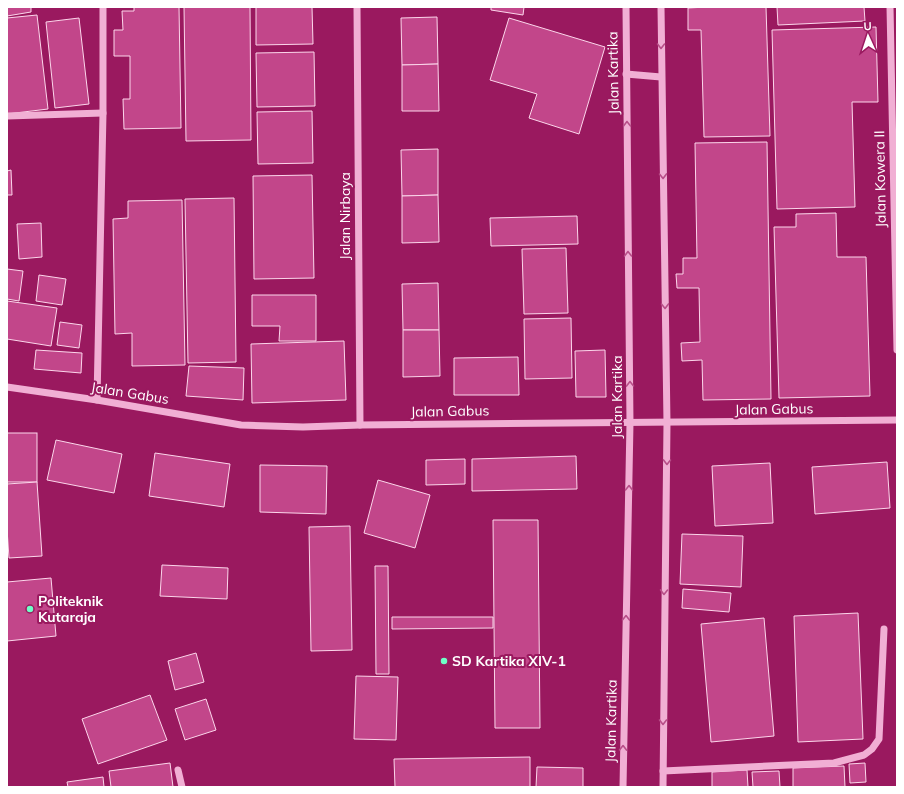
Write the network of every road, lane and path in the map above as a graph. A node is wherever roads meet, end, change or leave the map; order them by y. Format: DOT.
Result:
graph roads {
  1 [pos="102,7"];
  2 [pos="357,7"];
  3 [pos="626,7"];
  4 [pos="661,7"];
  5 [pos="890,7"];
  6 [pos="626,74"];
  7 [pos="661,77"];
  8 [pos="104,113"];
  9 [pos="7,116"];
  10 [pos="897,350"];
  11 [pos="7,387"];
  12 [pos="97,400"];
  13 [pos="897,420"];
  14 [pos="630,423"];
  15 [pos="667,423"];
  16 [pos="360,425"];
  17 [pos="884,629"];
  18 [pos="178,770"];
  19 [pos="663,771"];
  20 [pos="182,787"];
  21 [pos="623,787"];
  22 [pos="663,787"];
  1 -- 8 [label="street"];
  2 -- 16 [label="street, Jalan Nirbaya"];
  3 -- 6 [label="street, Jalan Kartika"];
  4 -- 7 [label="street, one-way"];
  5 -- 10 [label="street, Jalan Kowera II"];
  6 -- 7 [label="street"];
  14 -- 6 [label="street, Jalan Kartika, one-way"];
  7 -- 15 [label="street, one-way"];
  8 -- 9 [label="street"];
  8 -- 12 [label="street"];
  11 -- 12 [label="street, Jalan Gabus"];
  12 -- 16 [label="street, Jalan Gabus"];
  13 -- 15 [label="street, Jalan Gabus"];
  14 -- 15 [label="street, Jalan Gabus"];
  14 -- 16 [label="street, Jalan Gabus"];
  21 -- 14 [label="street, Jalan Kartika, one-way"];
  15 -- 19 [label="street, one-way"];
  17 -- 19 [label="street"];
  18 -- 20 [label="street"];
  19 -- 22 [label="street"];
}
